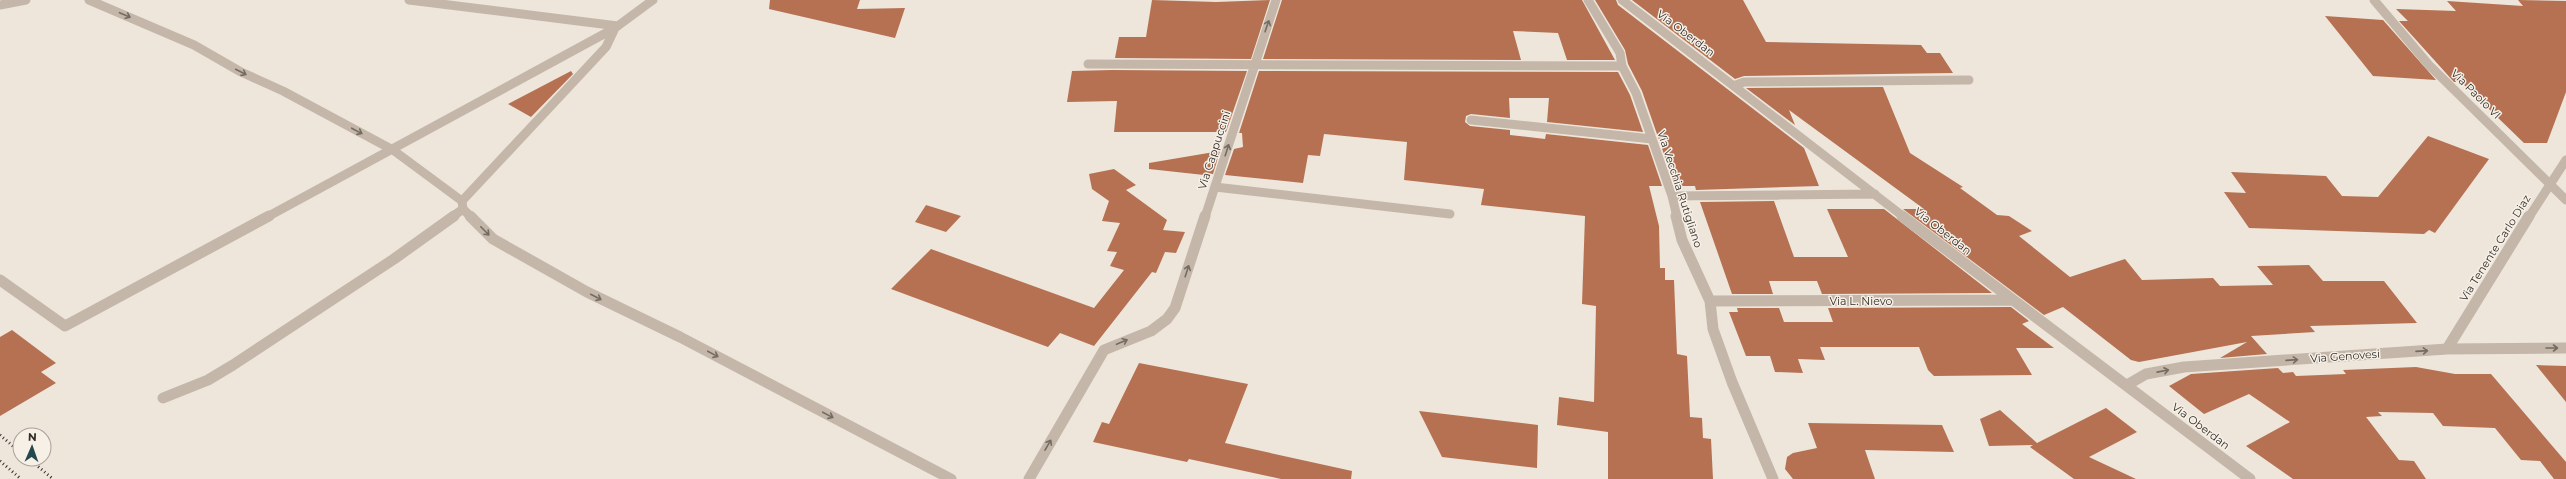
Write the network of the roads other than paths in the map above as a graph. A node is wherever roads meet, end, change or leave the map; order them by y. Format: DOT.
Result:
graph roads {
  1 [pos="26,0"];
  2 [pos="89,0"];
  3 [pos="408,0"];
  4 [pos="653,0"];
  5 [pos="1276,0"];
  6 [pos="1588,0"];
  7 [pos="1622,0"];
  8 [pos="2374,0"];
  9 [pos="0,5"];
  10 [pos="617,27"];
  11 [pos="1088,64"];
  12 [pos="1255,64"];
  13 [pos="1622,66"];
  14 [pos="1969,80"];
  15 [pos="1736,85"];
  16 [pos="1471,120"];
  17 [pos="1652,139"];
  18 [pos="393,150"];
  19 [pos="2566,160"];
  20 [pos="2549,184"];
  21 [pos="1215,187"];
  22 [pos="1875,194"];
  23 [pos="1672,196"];
  24 [pos="2566,200"];
  25 [pos="462,205"];
  26 [pos="1450,214"];
  27 [pos="0,280"];
  28 [pos="2012,300"];
  29 [pos="1710,301"];
  30 [pos="2566,348"];
  31 [pos="2447,349"];
  32 [pos="2127,385"];
  33 [pos="163,398"];
  34 [pos="951,479"];
  35 [pos="1029,479"];
  36 [pos="1773,479"];
  37 [pos="2250,479"];
  1 -- 9 [label="street"];
  2 -- 18 [label="street, one-way"];
  3 -- 10 [label="street"];
  4 -- 10 [label="street"];
  12 -- 5 [label="street, Via Cappuccini, one-way"];
  6 -- 13 [label="street, Via Vecchia Rutigliano"];
  7 -- 15 [label="street, Via Oberdan"];
  8 -- 20 [label="street, Via Paolo VI"];
  10 -- 18 [label="street"];
  10 -- 25 [label="street"];
  11 -- 12 [label="street"];
  12 -- 13 [label="street"];
  21 -- 12 [label="street, Via Cappuccini, one-way"];
  13 -- 17 [label="street, Via Vecchia Rutigliano"];
  14 -- 15 [label="street"];
  15 -- 22 [label="street, Via Oberdan"];
  16 -- 17 [label="street"];
  17 -- 23 [label="street, Via Vecchia Rutigliano"];
  18 -- 25 [label="street"];
  18 -- 27 [label="street"];
  19 -- 20 [label="street, Via Tenente Carlo Diaz"];
  20 -- 24 [label="street, Via Paolo VI"];
  20 -- 31 [label="street, Via Tenente Carlo Diaz"];
  21 -- 26 [label="street"];
  35 -- 21 [label="street, Via Cappuccini, one-way"];
  22 -- 23 [label="street"];
  22 -- 28 [label="street, Via Oberdan"];
  23 -- 29 [label="street, Via Vecchia Rutigliano"];
  25 -- 33 [label="street"];
  25 -- 34 [label="street, one-way"];
  28 -- 29 [label="street, Via L. Nievo"];
  28 -- 32 [label="street, Via Oberdan"];
  29 -- 36 [label="street, Via Vecchia Rutigliano"];
  31 -- 30 [label="street, Via Genovesi, one-way"];
  32 -- 31 [label="street, Via Genovesi, one-way"];
  32 -- 37 [label="street, Via Oberdan"];
}
